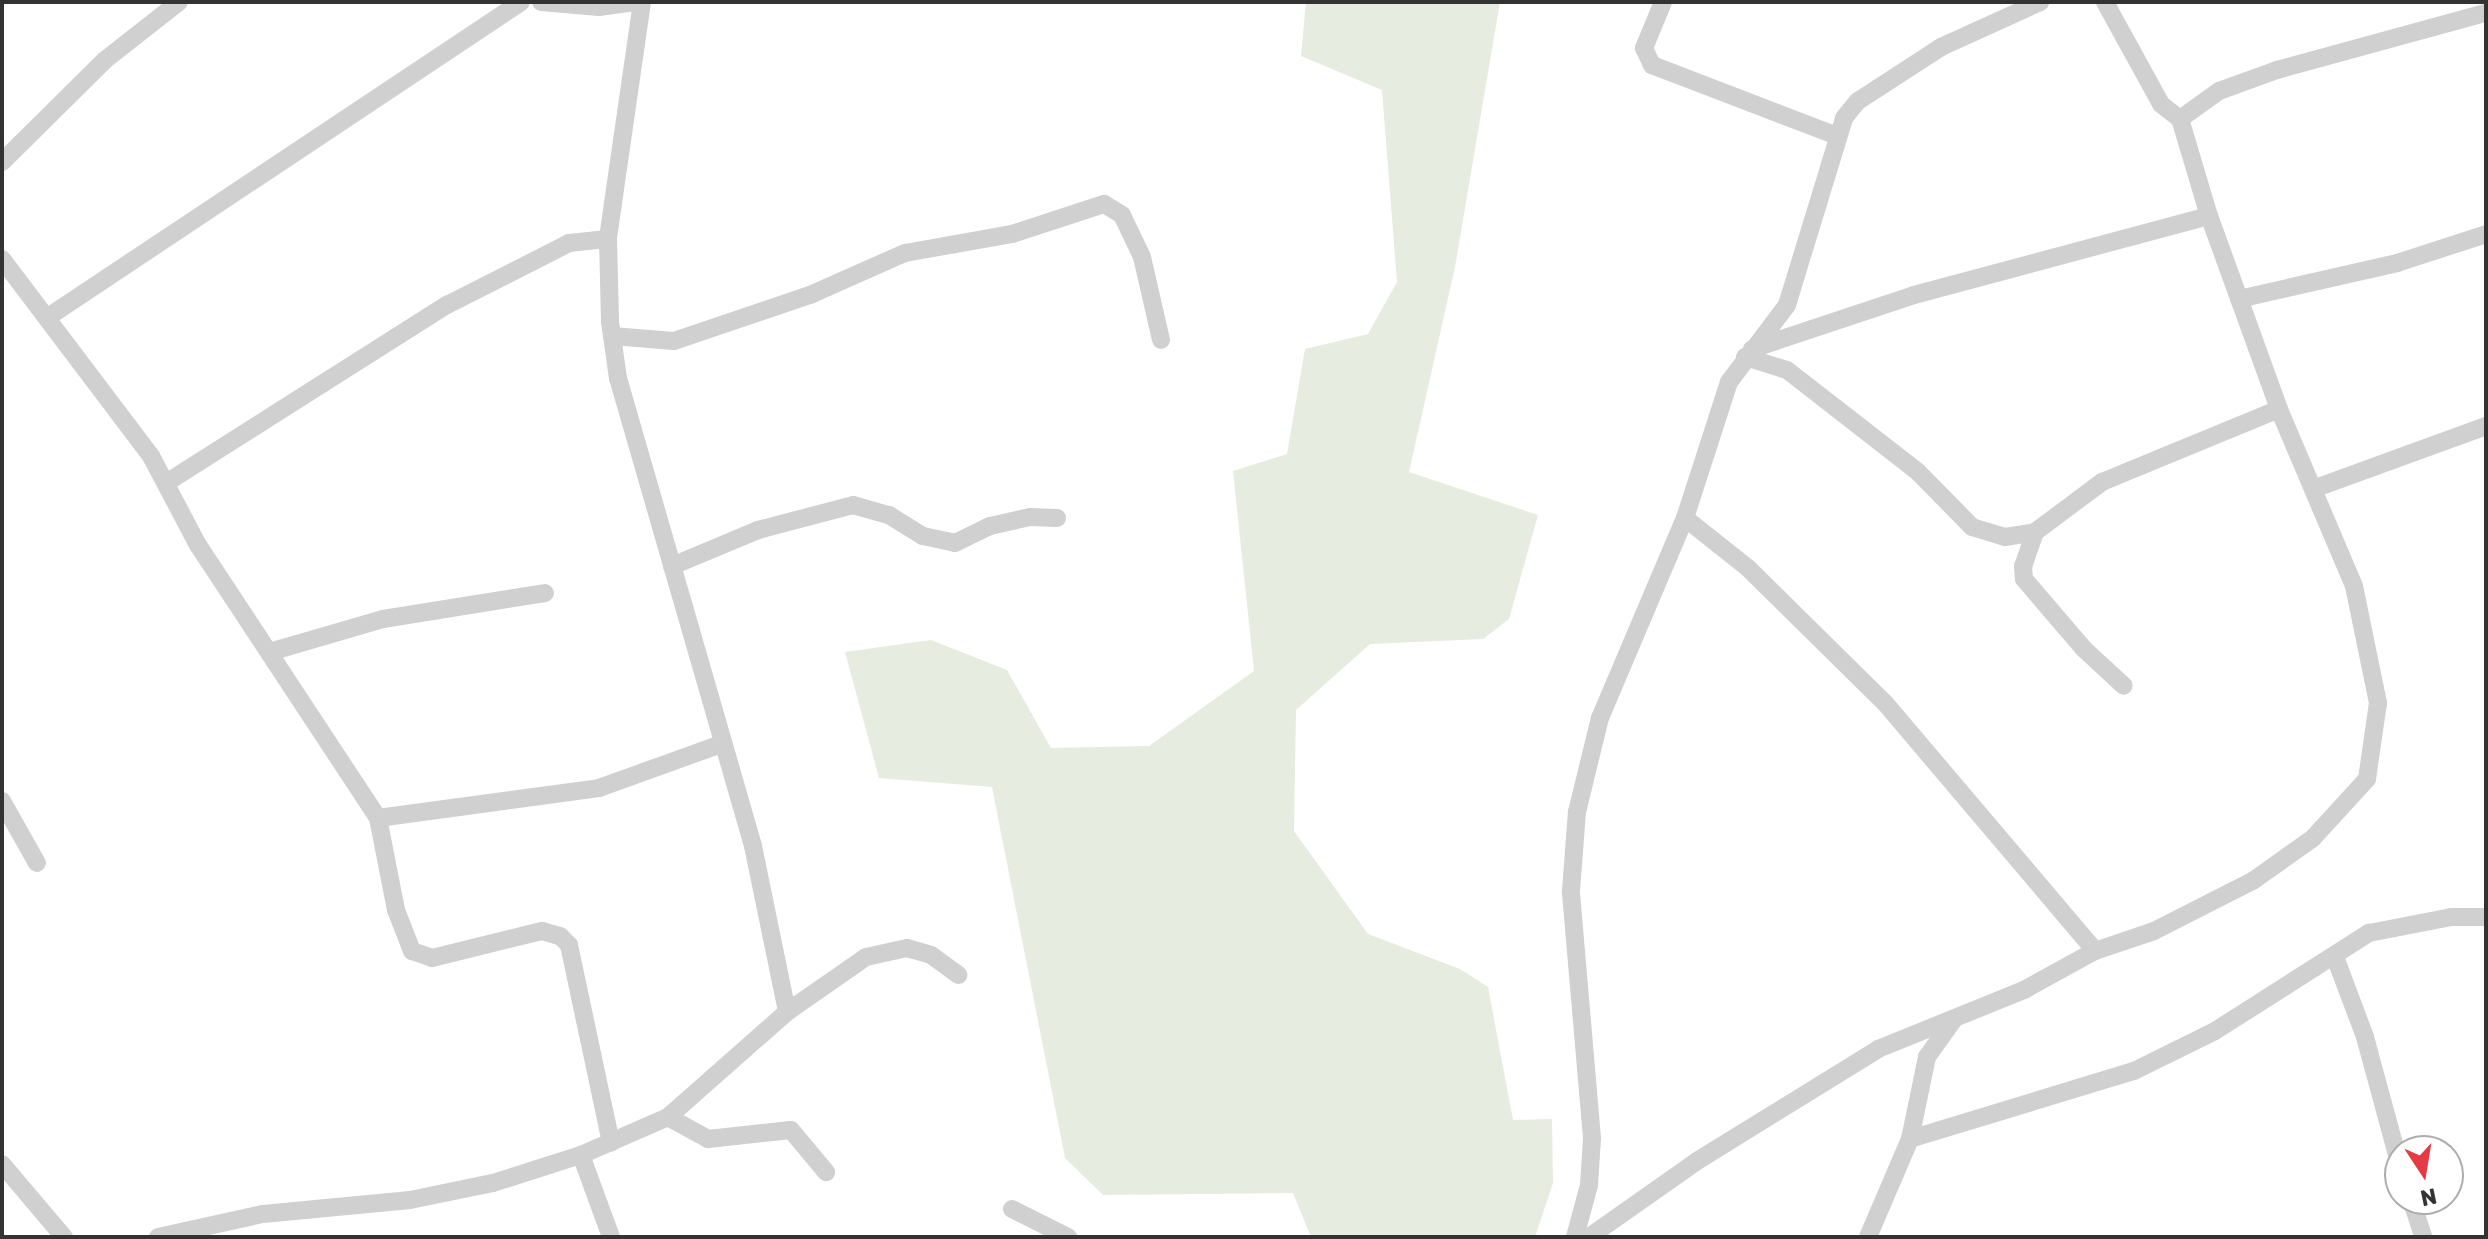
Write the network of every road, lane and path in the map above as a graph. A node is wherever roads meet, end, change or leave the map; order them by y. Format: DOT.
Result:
graph roads {
  1 [pos="179,2"];
  2 [pos="521,2"];
  3 [pos="541,2"];
  4 [pos="635,2"];
  5 [pos="642,2"];
  6 [pos="1663,2"];
  7 [pos="2040,2"];
  8 [pos="2105,2"];
  9 [pos="2486,13"];
  10 [pos="2180,119"];
  11 [pos="1837,136"];
  12 [pos="2,162"];
  13 [pos="2209,216"];
  14 [pos="2486,234"];
  15 [pos="608,239"];
  16 [pos="2,259"];
  17 [pos="2239,299"];
  18 [pos="48,317"];
  19 [pos="612,336"];
  20 [pos="1161,340"];
  21 [pos="1749,353"];
  22 [pos="2279,409"];
  23 [pos="2486,426"];
  24 [pos="166,483"];
  25 [pos="2313,489"];
  26 [pos="1057,518"];
  27 [pos="1685,518"];
  28 [pos="2035,532"];
  29 [pos="672,566"];
  30 [pos="545,593"];
  31 [pos="273,651"];
  32 [pos="2124,686"];
  33 [pos="721,744"];
  34 [pos="2,801"];
  35 [pos="378,818"];
  36 [pos="37,863"];
  37 [pos="2486,917"];
  38 [pos="2095,951"];
  39 [pos="2335,957"];
  40 [pos="959,975"];
  41 [pos="787,1012"];
  42 [pos="1956,1016"];
  43 [pos="1903,1039"];
  44 [pos="1927,1057"];
  45 [pos="668,1117"];
  46 [pos="2392,1135"];
  47 [pos="1910,1139"];
  48 [pos="611,1143"];
  49 [pos="581,1155"];
  50 [pos="2,1164"];
  51 [pos="826,1172"];
  52 [pos="1012,1209"];
  53 [pos="2416,1215"];
  54 [pos="64,1237"];
  55 [pos="158,1237"];
  56 [pos="611,1237"];
  57 [pos="1068,1237"];
  58 [pos="1575,1237"];
  59 [pos="1589,1237"];
  60 [pos="1868,1237"];
  61 [pos="2423,1237"];
  1 -- 12 [label="street"];
  2 -- 18 [label="street"];
  3 -- 4 [label="street"];
  5 -- 15 [label="street"];
  6 -- 11 [label="street"];
  7 -- 11 [label="street"];
  8 -- 10 [label="street"];
  9 -- 10 [label="street"];
  10 -- 13 [label="street"];
  11 -- 21 [label="street"];
  13 -- 17 [label="street"];
  13 -- 21 [label="street"];
  14 -- 17 [label="street"];
  15 -- 19 [label="street"];
  15 -- 24 [label="street"];
  16 -- 18 [label="street"];
  17 -- 22 [label="street"];
  18 -- 24 [label="street"];
  19 -- 20 [label="street"];
  19 -- 29 [label="street"];
  21 -- 27 [label="street"];
  21 -- 28 [label="street"];
  22 -- 25 [label="street"];
  22 -- 28 [label="street"];
  23 -- 25 [label="street"];
  24 -- 31 [label="street"];
  25 -- 38 [label="street"];
  26 -- 29 [label="street"];
  27 -- 38 [label="street"];
  27 -- 58 [label="street"];
  28 -- 32 [label="street"];
  29 -- 33 [label="street"];
  30 -- 31 [label="street"];
  31 -- 35 [label="street"];
  33 -- 35 [label="street"];
  33 -- 41 [label="street"];
  34 -- 36 [label="street"];
  35 -- 48 [label="street"];
  37 -- 39 [label="street"];
  38 -- 42 [label="street"];
  39 -- 46 [label="street"];
  39 -- 47 [label="street"];
  40 -- 41 [label="street"];
  41 -- 45 [label="street"];
  42 -- 43 [label="street"];
  42 -- 44 [label="street"];
  43 -- 44 [label="street"];
  43 -- 59 [label="street"];
  44 -- 47 [label="street"];
  45 -- 48 [label="street"];
  45 -- 51 [label="street"];
  47 -- 60 [label="street"];
  48 -- 49 [label="street"];
  49 -- 55 [label="street"];
  49 -- 56 [label="street"];
  50 -- 54 [label="street"];
  52 -- 57 [label="street"];
  53 -- 61 [label="street"];
}
